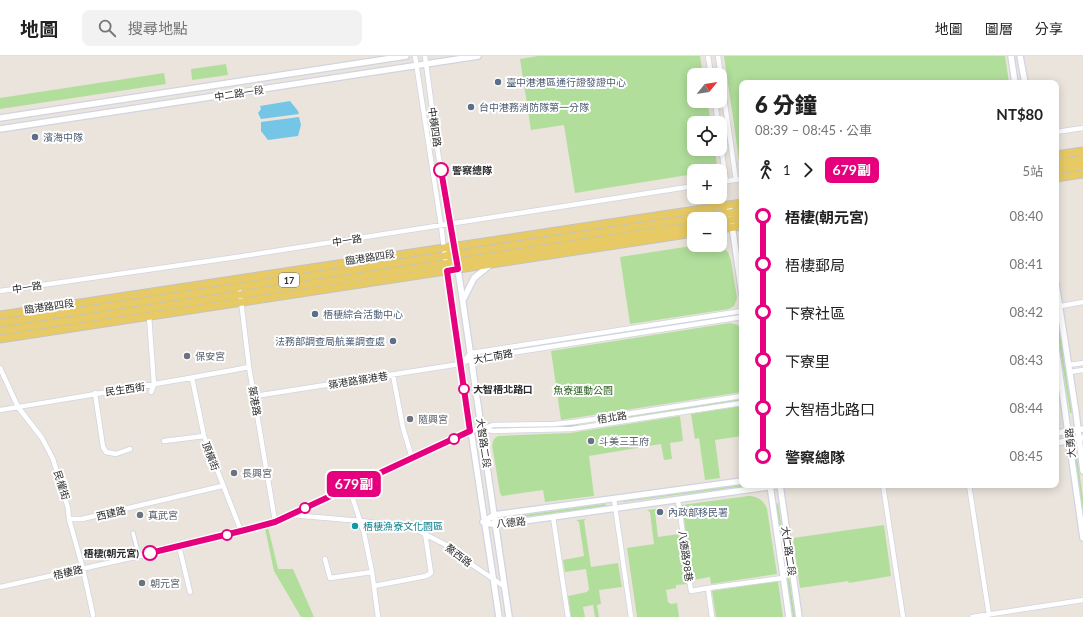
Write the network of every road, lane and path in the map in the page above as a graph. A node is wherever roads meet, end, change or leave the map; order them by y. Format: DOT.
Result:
graph roads {
  1 [pos="406,56"];
  2 [pos="415,56"];
  3 [pos="425,56"];
  4 [pos="478,56"];
  5 [pos="708,56"];
  6 [pos="718,56"];
  7 [pos="1011,56"];
  8 [pos="1020,56"];
  9 [pos="427,64"];
  10 [pos="417,66"];
  11 [pos="710,68"];
  12 [pos="1015,80"];
  13 [pos="1024,80"];
  14 [pos="0,118"];
  15 [pos="1083,128"];
  16 [pos="0,130"];
  17 [pos="1059,132"];
  18 [pos="1083,151"];
  19 [pos="1059,155"];
  20 [pos="1083,159"];
  21 [pos="1059,163"];
  22 [pos="1083,166"];
  23 [pos="1059,170"];
  24 [pos="1083,174"];
  25 [pos="1059,178"];
  26 [pos="736,180"];
  27 [pos="739,180"];
  28 [pos="727,181"];
  29 [pos="687,187"];
  30 [pos="739,215"];
  31 [pos="739,215"];
  32 [pos="731,216"];
  33 [pos="727,218"];
  34 [pos="727,221"];
  35 [pos="450,224"];
  36 [pos="441,226"];
  37 [pos="687,227"];
  38 [pos="687,234"];
  39 [pos="457,258"];
  40 [pos="445,260"];
  41 [pos="492,264"];
  42 [pos="739,273"];
  43 [pos="0,291"];
  44 [pos="240,291"];
  45 [pos="463,300"];
  46 [pos="1083,302"];
  47 [pos="1059,306"];
  48 [pos="739,311"];
  49 [pos="1059,312"];
  50 [pos="0,315"];
  51 [pos="149,316"];
  52 [pos="739,317"];
  53 [pos="0,323"];
  54 [pos="0,331"];
  55 [pos="0,339"];
  56 [pos="471,356"];
  57 [pos="1059,361"];
  58 [pos="1083,363"];
  59 [pos="460,364"];
  60 [pos="249,367"];
  61 [pos="0,368"];
  62 [pos="1069,369"];
  63 [pos="1083,370"];
  64 [pos="393,375"];
  65 [pos="192,378"];
  66 [pos="154,385"];
  67 [pos="151,392"];
  68 [pos="95,393"];
  69 [pos="255,396"];
  70 [pos="739,396"];
  71 [pos="739,402"];
  72 [pos="18,407"];
  73 [pos="0,410"];
  74 [pos="482,429"];
  75 [pos="1075,430"];
  76 [pos="470,431"];
  77 [pos="1059,433"];
  78 [pos="204,436"];
  79 [pos="1076,440"];
  80 [pos="164,441"];
  81 [pos="1059,443"];
  82 [pos="130,449"];
  83 [pos="412,458"];
  84 [pos="1083,472"];
  85 [pos="739,481"];
  86 [pos="222,486"];
  87 [pos="350,487"];
  88 [pos="756,488"];
  89 [pos="776,488"];
  90 [pos="777,488"];
  91 [pos="883,488"];
  92 [pos="969,488"];
  93 [pos="614,498"];
  94 [pos="678,500"];
  95 [pos="616,508"];
  96 [pos="291,514"];
  97 [pos="494,515"];
  98 [pos="553,517"];
  99 [pos="69,519"];
  100 [pos="361,521"];
  101 [pos="275,522"];
  102 [pos="483,522"];
  103 [pos="496,525"];
  104 [pos="241,531"];
  105 [pos="133,533"];
  106 [pos="425,533"];
  107 [pos="1083,538"];
  108 [pos="179,546"];
  109 [pos="138,556"];
  110 [pos="325,559"];
  111 [pos="83,569"];
  112 [pos="372,572"];
  113 [pos="783,578"];
  114 [pos="493,580"];
  115 [pos="374,586"];
  116 [pos="0,587"];
  117 [pos="505,587"];
  118 [pos="708,588"];
  119 [pos="190,592"];
  120 [pos="1083,600"];
  121 [pos="989,614"];
  122 [pos="93,616"];
  123 [pos="378,617"];
  124 [pos="499,617"];
  125 [pos="509,617"];
  126 [pos="568,617"];
  127 [pos="631,617"];
  128 [pos="712,617"];
  129 [pos="789,617"];
  130 [pos="799,617"];
  131 [pos="903,617"];
  132 [pos="972,617"];
  1 -- 14 [label="street, 中二路一段"];
  2 -- 10 [label="street, 中橫四路"];
  3 -- 9 [label="street, 中橫四路"];
  4 -- 9 [label="street, 中二路一段"];
  5 -- 11 [label="street"];
  6 -- 26 [label="street"];
  7 -- 12 [label="street"];
  8 -- 13 [label="street"];
  9 -- 10 [label="street, 中二路一段"];
  9 -- 35 [label="street, 中橫四路"];
  10 -- 16 [label="street, 中二路一段"];
  10 -- 36 [label="street, 中橫四路"];
  15 -- 17 [label="street"];
  18 -- 19 [label="main road"];
  20 -- 21 [label="main road"];
  22 -- 23 [label="main road"];
  24 -- 25 [label="main road"];
  26 -- 27 [label="street"];
  26 -- 28 [label="street"];
  29 -- 35 [label="street, 中一路"];
  30 -- 32 [label="main road, 臨港路四段 / 17"];
  31 -- 32 [label="main road, 臨港路四段 / 17"];
  32 -- 33 [label="main road, 臨港路四段 / 17"];
  32 -- 34 [label="main road, 臨港路四段 / 17"];
  32 -- 39 [label="main road, 臨港路四段 / 17"];
  32 -- 42 [label="street"];
  35 -- 36 [label="street, 中一路"];
  35 -- 39 [label="street, 中橫四路"];
  36 -- 40 [label="street, 中橫四路"];
  36 -- 43 [label="street, 中一路"];
  37 -- 39 [label="main road, 臨港路四段 / 17"];
  38 -- 41 [label="main road, 臨港路四段 / 17"];
  39 -- 40 [label="main road, 臨港路四段 / 17"];
  39 -- 40 [label="main road, 臨港路四段 / 17"];
  39 -- 41 [label="main road, 臨港路四段 / 17"];
  39 -- 45 [label="street, 大智路二段"];
  40 -- 44 [label="main road, 臨港路四段 / 17"];
  40 -- 44 [label="main road, 臨港路四段 / 17"];
  40 -- 59 [label="street, 大智路二段"];
  41 -- 45 [label="street"];
  44 -- 50 [label="main road, 臨港路四段 / 17"];
  44 -- 51 [label="main road, 臨港路四段 / 17"];
  44 -- 53 [label="main road, 臨港路四段 / 17"];
  44 -- 54 [label="main road, 臨港路四段 / 17"];
  44 -- 60 [label="street, 築港路"];
  45 -- 56 [label="street, 大智路二段"];
  46 -- 47 [label="street"];
  48 -- 56 [label="street, 大仁南路"];
  49 -- 62 [label="street, 大勇路"];
  51 -- 55 [label="main road, 臨港路四段 / 17"];
  51 -- 66 [label="street"];
  52 -- 56 [label="street, 大仁南路"];
  56 -- 59 [label="street, 大仁南路"];
  56 -- 74 [label="street, 大智路二段"];
  57 -- 75 [label="street, 大勇路"];
  58 -- 62 [label="street"];
  59 -- 64 [label="street, 築港路築港巷"];
  59 -- 76 [label="street, 大智路二段"];
  60 -- 65 [label="street, 民生西街"];
  60 -- 69 [label="street, 築港路"];
  61 -- 72 [label="street, 民權街"];
  62 -- 63 [label="street"];
  62 -- 75 [label="street, 大勇路"];
  64 -- 69 [label="street, 築港路築港巷"];
  64 -- 83 [label="street"];
  65 -- 66 [label="street, 民生西街"];
  65 -- 78 [label="street, 頂橫街"];
  66 -- 67 [label="street"];
  66 -- 68 [label="street, 民生西街"];
  68 -- 72 [label="street, 民生西街"];
  68 -- 82 [label="street"];
  69 -- 101 [label="street, 築港路"];
  70 -- 74 [label="street, 梧北路"];
  71 -- 74 [label="street, 梧北路"];
  72 -- 73 [label="street, 民生西街"];
  72 -- 99 [label="street, 民權街"];
  74 -- 76 [label="street, 梧北路"];
  74 -- 97 [label="street, 大智路二段"];
  75 -- 77 [label="street"];
  75 -- 79 [label="street, 大勇路"];
  75 -- 79 [label="street, 大勇路"];
  76 -- 83 [label="street, 梧北路"];
  76 -- 102 [label="street, 大智路二段"];
  78 -- 80 [label="street"];
  78 -- 86 [label="street, 頂橫街"];
  79 -- 81 [label="street"];
  79 -- 84 [label="street, 大勇路"];
  79 -- 107 [label="street, 大勇路"];
  83 -- 87 [label="street, 梧北路"];
  85 -- 93 [label="street, 八德路"];
  86 -- 99 [label="street, 西建路"];
  86 -- 104 [label="street, 頂橫街"];
  87 -- 96 [label="street, 梧北路"];
  87 -- 100 [label="street"];
  88 -- 94 [label="street, 八德路"];
  89 -- 113 [label="street, 大仁路二段"];
  90 -- 130 [label="street, 大仁路二段"];
  91 -- 131 [label="street"];
  92 -- 121 [label="street"];
  93 -- 95 [label="street"];
  93 -- 97 [label="street, 八德路"];
  94 -- 95 [label="street, 八德路"];
  94 -- 118 [label="street, 八德路98巷"];
  95 -- 98 [label="street, 八德路"];
  95 -- 127 [label="street"];
  96 -- 100 [label="street, 鰲西路"];
  96 -- 101 [label="street, 梧北路"];
  97 -- 102 [label="street, 八德路"];
  97 -- 103 [label="street, 大智路二段"];
  98 -- 103 [label="street, 八德路"];
  98 -- 126 [label="street"];
  99 -- 111 [label="street, 民權街"];
  100 -- 106 [label="street, 鰲西路"];
  100 -- 112 [label="street"];
  101 -- 104 [label="street, 梧棲路"];
  102 -- 103 [label="street, 八德路"];
  102 -- 114 [label="street, 大智路二段"];
  103 -- 117 [label="street, 大智路二段"];
  104 -- 108 [label="street, 梧棲路"];
  105 -- 109 [label="street"];
  106 -- 114 [label="street, 鰲西路"];
  106 -- 115 [label="street"];
  108 -- 109 [label="street, 梧棲路"];
  108 -- 119 [label="street"];
  109 -- 111 [label="street, 梧棲路"];
  110 -- 112 [label="street"];
  111 -- 116 [label="street, 梧棲路"];
  111 -- 122 [label="street, 民權街"];
  112 -- 115 [label="street"];
  113 -- 118 [label="street"];
  113 -- 129 [label="street, 大仁路二段"];
  114 -- 117 [label="street, 鰲西路"];
  114 -- 124 [label="street, 大智路二段"];
  115 -- 123 [label="street"];
  117 -- 125 [label="street, 大智路二段"];
  118 -- 128 [label="street, 八德路98巷"];
  120 -- 121 [label="street"];
  121 -- 132 [label="street"];
}
